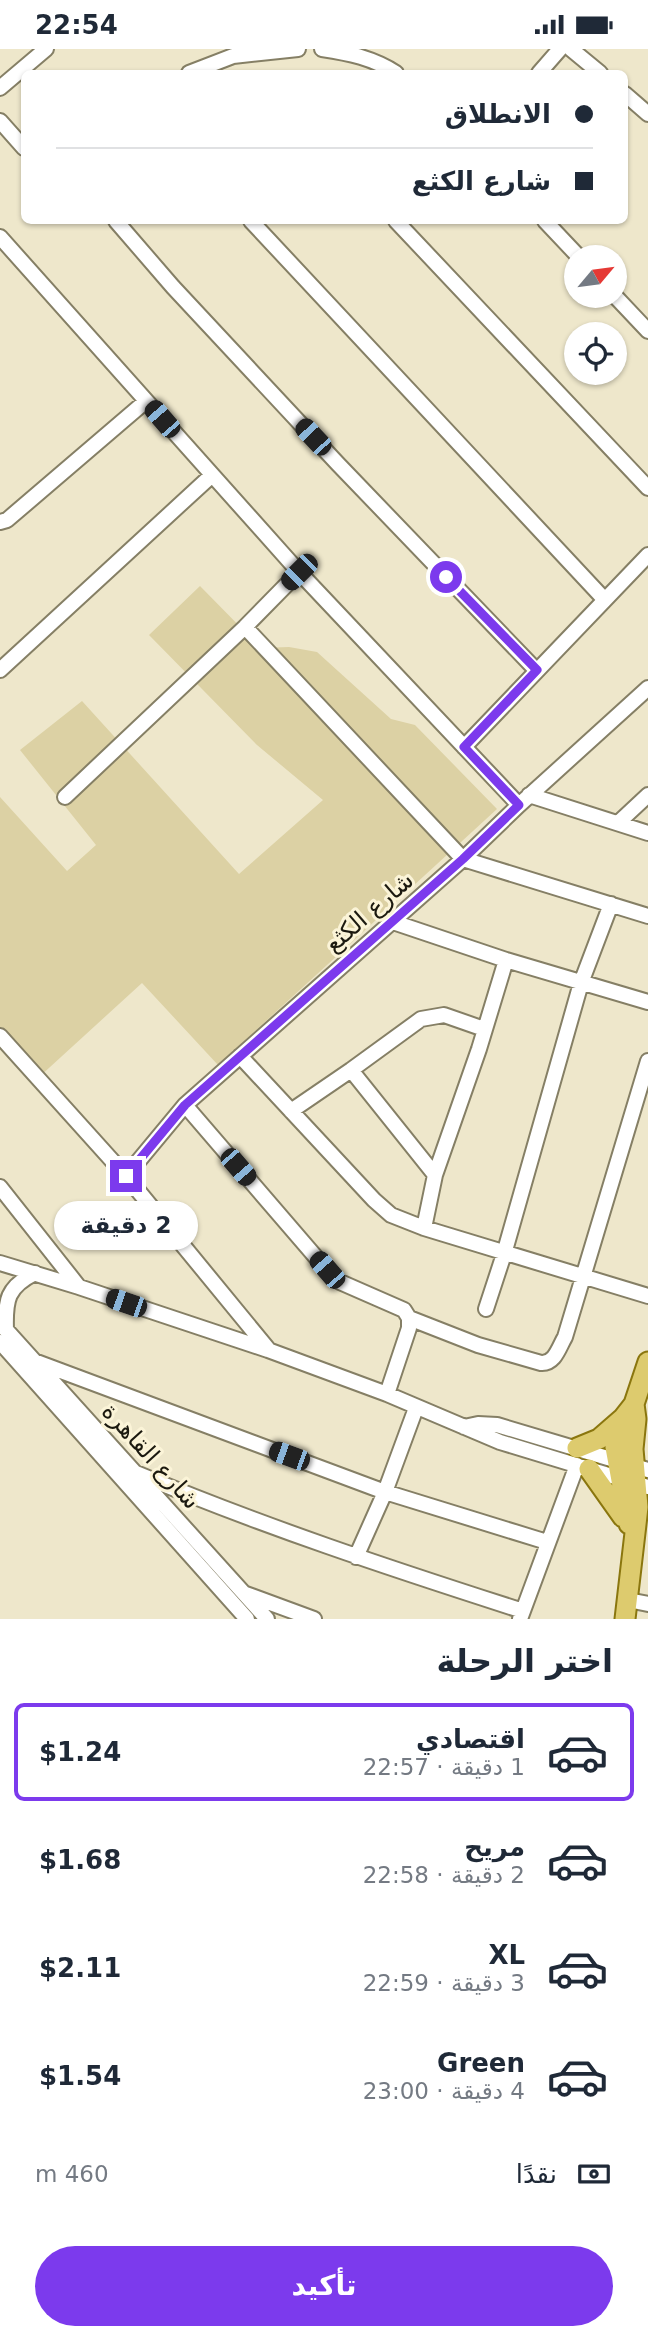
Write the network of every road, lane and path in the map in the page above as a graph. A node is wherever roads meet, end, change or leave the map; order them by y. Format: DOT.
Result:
graph roads {
  1 [pos="46,49"];
  2 [pos="298,49"];
  3 [pos="322,49"];
  4 [pos="561,49"];
  5 [pos="571,49"];
  6 [pos="21,70"];
  7 [pos="21,70"];
  8 [pos="196,70"];
  9 [pos="392,70"];
  10 [pos="542,70"];
  11 [pos="596,70"];
  12 [pos="0,88"];
  13 [pos="628,97"];
  14 [pos="648,114"];
  15 [pos="0,121"];
  16 [pos="21,145"];
  17 [pos="119,224"];
  18 [pos="253,224"];
  19 [pos="399,224"];
  20 [pos="548,224"];
  21 [pos="0,237"];
  22 [pos="568,245"];
  23 [pos="626,308"];
  24 [pos="648,331"];
  25 [pos="146,401"];
  26 [pos="211,475"];
  27 [pos="648,488"];
  28 [pos="0,522"];
  29 [pos="648,555"];
  30 [pos="299,572"];
  31 [pos="604,599"];
  32 [pos="245,627"];
  33 [pos="0,670"];
  34 [pos="537,670"];
  35 [pos="648,688"];
  36 [pos="464,747"];
  37 [pos="648,795"];
  38 [pos="65,797"];
  39 [pos="524,800"];
  40 [pos="618,823"];
  41 [pos="648,833"];
  42 [pos="463,859"];
  43 [pos="611,904"];
  44 [pos="648,916"];
  45 [pos="393,922"];
  46 [pos="506,960"];
  47 [pos="581,983"];
  48 [pos="648,1002"];
  49 [pos="484,1029"];
  50 [pos="0,1036"];
  51 [pos="240,1056"];
  52 [pos="648,1061"];
  53 [pos="351,1070"];
  54 [pos="185,1105"];
  55 [pos="291,1111"];
  56 [pos="435,1175"];
  57 [pos="126,1176"];
  58 [pos="0,1187"];
  59 [pos="424,1228"];
  60 [pos="504,1254"];
  61 [pos="0,1263"];
  62 [pos="35,1273"];
  63 [pos="583,1277"];
  64 [pos="79,1287"];
  65 [pos="648,1296"];
  66 [pos="486,1309"];
  67 [pos="409,1318"];
  68 [pos="2,1332"];
  69 [pos="268,1350"];
  70 [pos="34,1361"];
  71 [pos="648,1362"];
  72 [pos="387,1394"];
  73 [pos="416,1408"];
  74 [pos="629,1411"];
  75 [pos="581,1461"];
  76 [pos="136,1473"];
  77 [pos="633,1474"];
  78 [pos="385,1492"];
  79 [pos="648,1522"];
  80 [pos="547,1542"];
  81 [pos="633,1544"];
  82 [pos="356,1557"];
  83 [pos="244,1593"];
  84 [pos="648,1604"];
  85 [pos="626,1609"];
  86 [pos="522,1615"];
  87 [pos="247,1619"];
  88 [pos="267,1619"];
  89 [pos="314,1619"];
  1 -- 7 [label="street"];
  2 -- 8 [label="street"];
  3 -- 9 [label="street"];
  4 -- 10 [label="street"];
  5 -- 11 [label="street"];
  6 -- 12 [label="street"];
  13 -- 14 [label="street"];
  15 -- 16 [label="street"];
  17 -- 34 [label="street"];
  18 -- 31 [label="street"];
  19 -- 27 [label="street"];
  20 -- 22 [label="street"];
  21 -- 25 [label="street"];
  23 -- 24 [label="street"];
  25 -- 26 [label="street"];
  25 -- 28 [label="street"];
  26 -- 30 [label="street"];
  26 -- 33 [label="street"];
  29 -- 31 [label="street"];
  30 -- 32 [label="street"];
  30 -- 36 [label="street"];
  31 -- 34 [label="street"];
  32 -- 38 [label="street"];
  32 -- 42 [label="street"];
  34 -- 36 [label="street"];
  35 -- 39 [label="street, شارع الكثع"];
  36 -- 39 [label="street"];
  37 -- 40 [label="street"];
  39 -- 40 [label="street"];
  39 -- 42 [label="street, شارع الكثع"];
  40 -- 41 [label="street"];
  42 -- 43 [label="street"];
  42 -- 45 [label="street, شارع الكثع"];
  43 -- 44 [label="street"];
  43 -- 47 [label="street"];
  45 -- 46 [label="street"];
  45 -- 51 [label="street, شارع الكثع"];
  46 -- 47 [label="street"];
  46 -- 49 [label="street"];
  47 -- 48 [label="street"];
  47 -- 60 [label="street"];
  49 -- 53 [label="street"];
  49 -- 56 [label="street"];
  50 -- 57 [label="street"];
  51 -- 54 [label="street, شارع الكثع"];
  51 -- 55 [label="street"];
  52 -- 63 [label="street"];
  53 -- 55 [label="street"];
  53 -- 56 [label="street"];
  54 -- 57 [label="street, شارع الكثع"];
  54 -- 67 [label="street"];
  55 -- 59 [label="street"];
  56 -- 59 [label="street"];
  57 -- 69 [label="street"];
  58 -- 64 [label="street"];
  59 -- 60 [label="street"];
  60 -- 63 [label="street"];
  60 -- 66 [label="street"];
  61 -- 62 [label="street"];
  62 -- 64 [label="street"];
  62 -- 68 [label="street"];
  63 -- 65 [label="street"];
  63 -- 67 [label="street"];
  64 -- 69 [label="street"];
  67 -- 72 [label="street"];
  68 -- 70 [label="street, شارع القاهرة"];
  68 -- 87 [label="street, شارع القاهرة"];
  69 -- 72 [label="street"];
  70 -- 76 [label="street, شارع القاهرة"];
  70 -- 78 [label="street"];
  71 -- 74 [label="main road"];
  72 -- 73 [label="street"];
  73 -- 75 [label="street"];
  73 -- 78 [label="street"];
  74 -- 75 [label="main road"];
  74 -- 77 [label="main road"];
  75 -- 77 [label="street"];
  75 -- 77 [label="street"];
  75 -- 80 [label="street"];
  75 -- 81 [label="main road"];
  76 -- 82 [label="street"];
  76 -- 83 [label="street, شارع القاهرة"];
  77 -- 81 [label="main road"];
  78 -- 80 [label="street"];
  78 -- 82 [label="street"];
  79 -- 81 [label="main road"];
  80 -- 86 [label="street"];
  81 -- 85 [label="main road"];
  82 -- 86 [label="street"];
  83 -- 88 [label="street, شارع القاهرة"];
  83 -- 89 [label="street"];
  84 -- 85 [label="street"];
}
